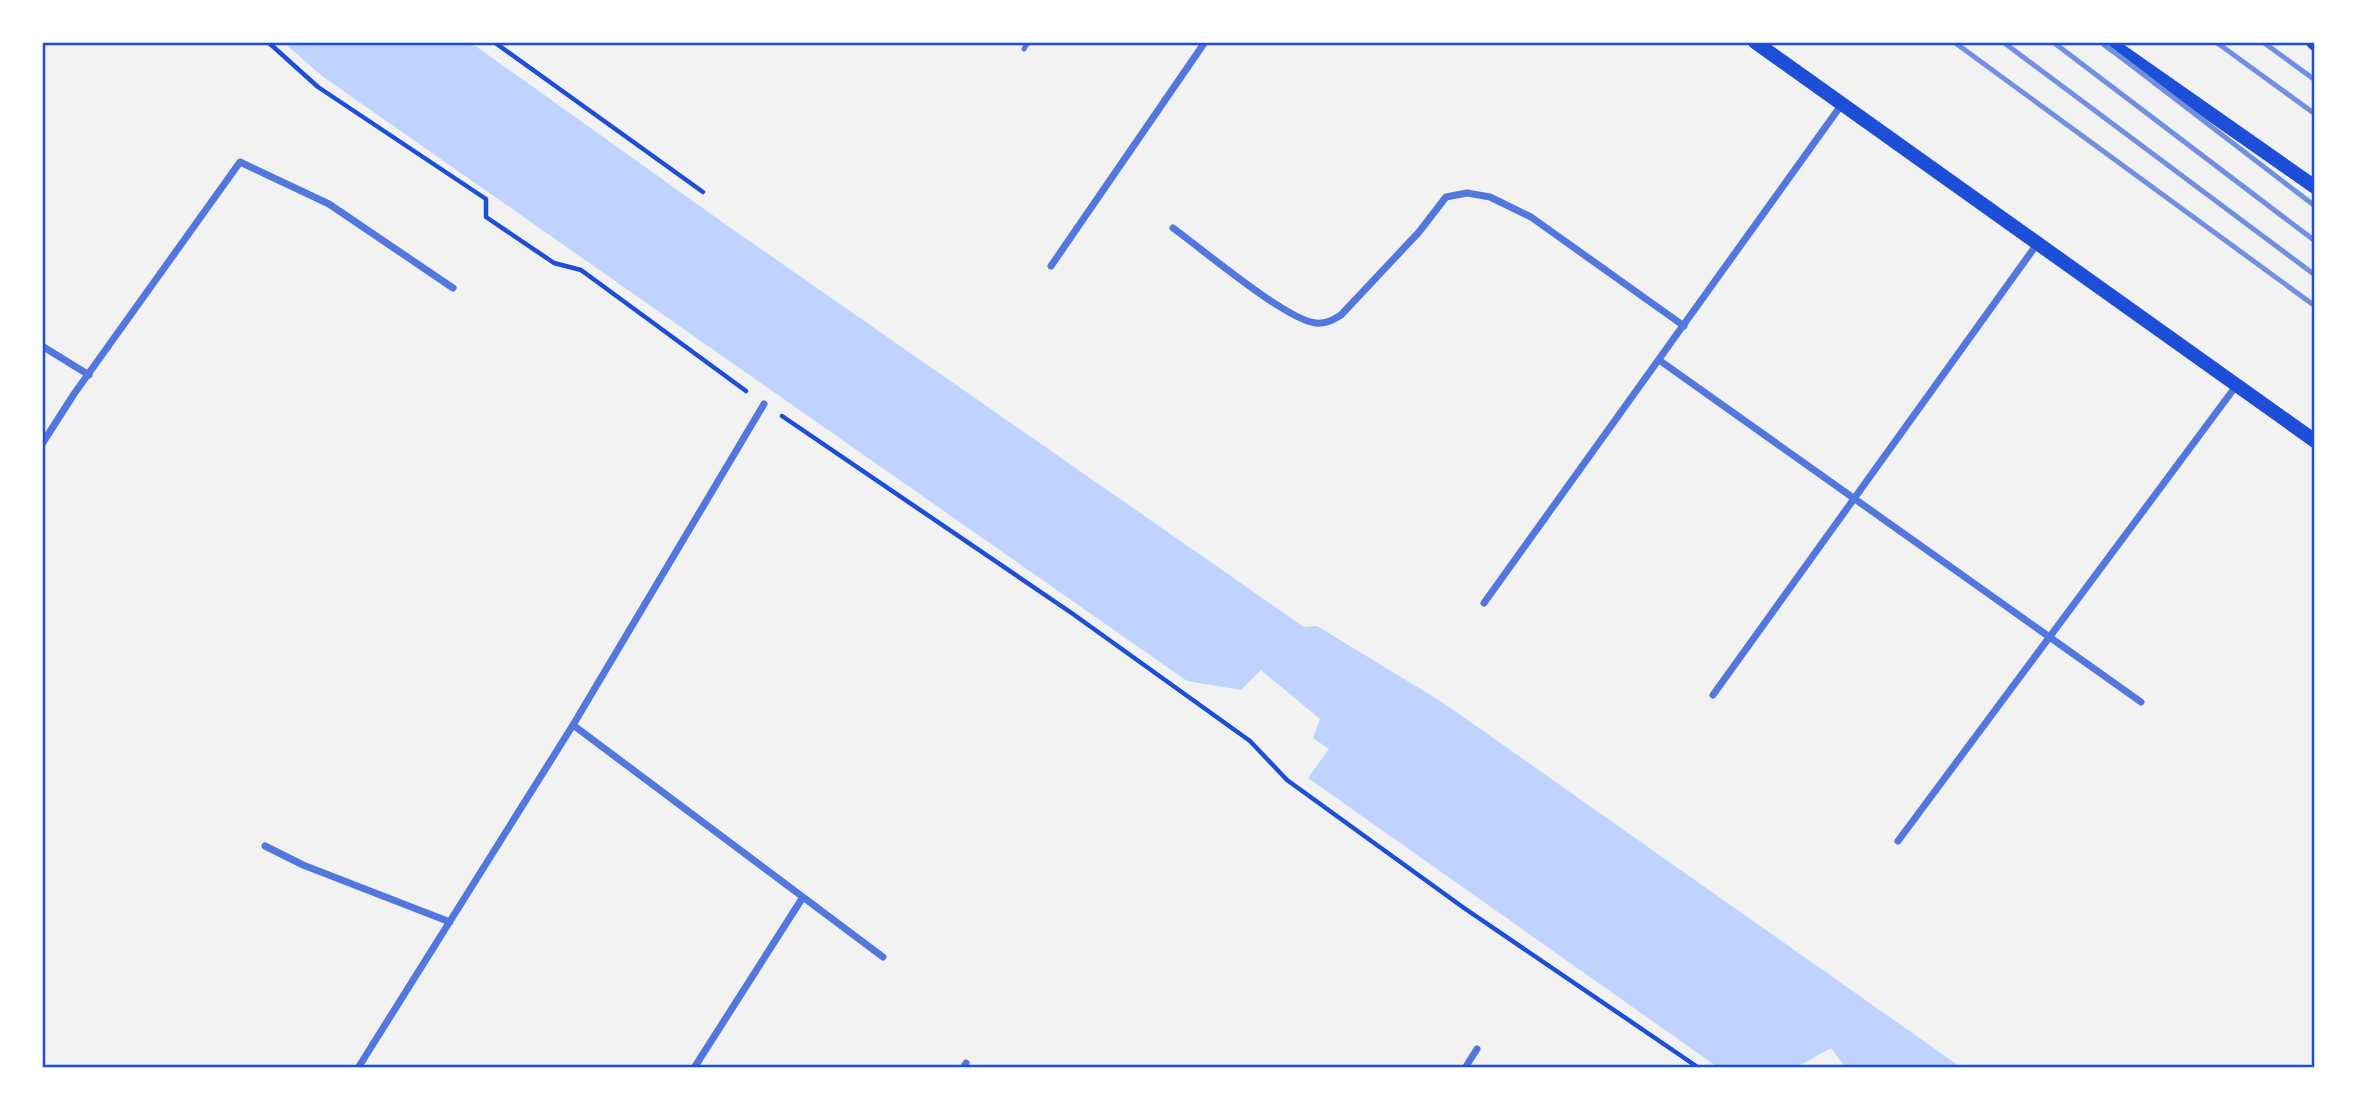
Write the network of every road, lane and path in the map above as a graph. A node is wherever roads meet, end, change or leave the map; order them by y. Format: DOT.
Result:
graph roads {
  1 [pos="268,42"];
  2 [pos="494,42"];
  3 [pos="1028,42"];
  4 [pos="1205,42"];
  5 [pos="1755,42"];
  6 [pos="2108,42"];
  7 [pos="1024,49"];
  8 [pos="1842,104"];
  9 [pos="2315,187"];
  10 [pos="703,192"];
  11 [pos="1173,228"];
  12 [pos="2038,243"];
  13 [pos="1051,266"];
  14 [pos="453,288"];
  15 [pos="1684,326"];
  16 [pos="42,346"];
  17 [pos="1659,360"];
  18 [pos="89,375"];
  19 [pos="2237,385"];
  20 [pos="764,404"];
  21 [pos="2315,441"];
  22 [pos="42,444"];
  23 [pos="1854,498"];
  24 [pos="1484,603"];
  25 [pos="2051,635"];
  26 [pos="1713,695"];
  27 [pos="2141,702"];
  28 [pos="573,725"];
  29 [pos="1898,841"];
  30 [pos="265,846"];
  31 [pos="803,897"];
  32 [pos="450,922"];
  33 [pos="883,957"];
  34 [pos="1477,1049"];
  35 [pos="359,1068"];
  36 [pos="694,1068"];
  37 [pos="1465,1068"];
  38 [pos="1699,1068"];
  1 -- 20 [label="path"];
  2 -- 10 [label="path"];
  3 -- 7 [label="lane"];
  4 -- 13 [label="street"];
  5 -- 8 [label="main road"];
  6 -- 9 [label="main road"];
  8 -- 12 [label="main road"];
  8 -- 15 [label="street"];
  11 -- 15 [label="street"];
  12 -- 19 [label="main road"];
  12 -- 23 [label="street"];
  14 -- 18 [label="street"];
  15 -- 17 [label="street"];
  16 -- 18 [label="street"];
  17 -- 23 [label="street"];
  17 -- 24 [label="street"];
  18 -- 22 [label="street"];
  19 -- 21 [label="main road"];
  19 -- 25 [label="street"];
  20 -- 28 [label="street"];
  20 -- 38 [label="path"];
  23 -- 25 [label="street"];
  23 -- 26 [label="street"];
  25 -- 27 [label="street"];
  25 -- 29 [label="street"];
  28 -- 31 [label="street"];
  28 -- 32 [label="street"];
  30 -- 32 [label="street"];
  31 -- 33 [label="street"];
  31 -- 36 [label="street"];
  32 -- 35 [label="street"];
  34 -- 37 [label="street"];
}
